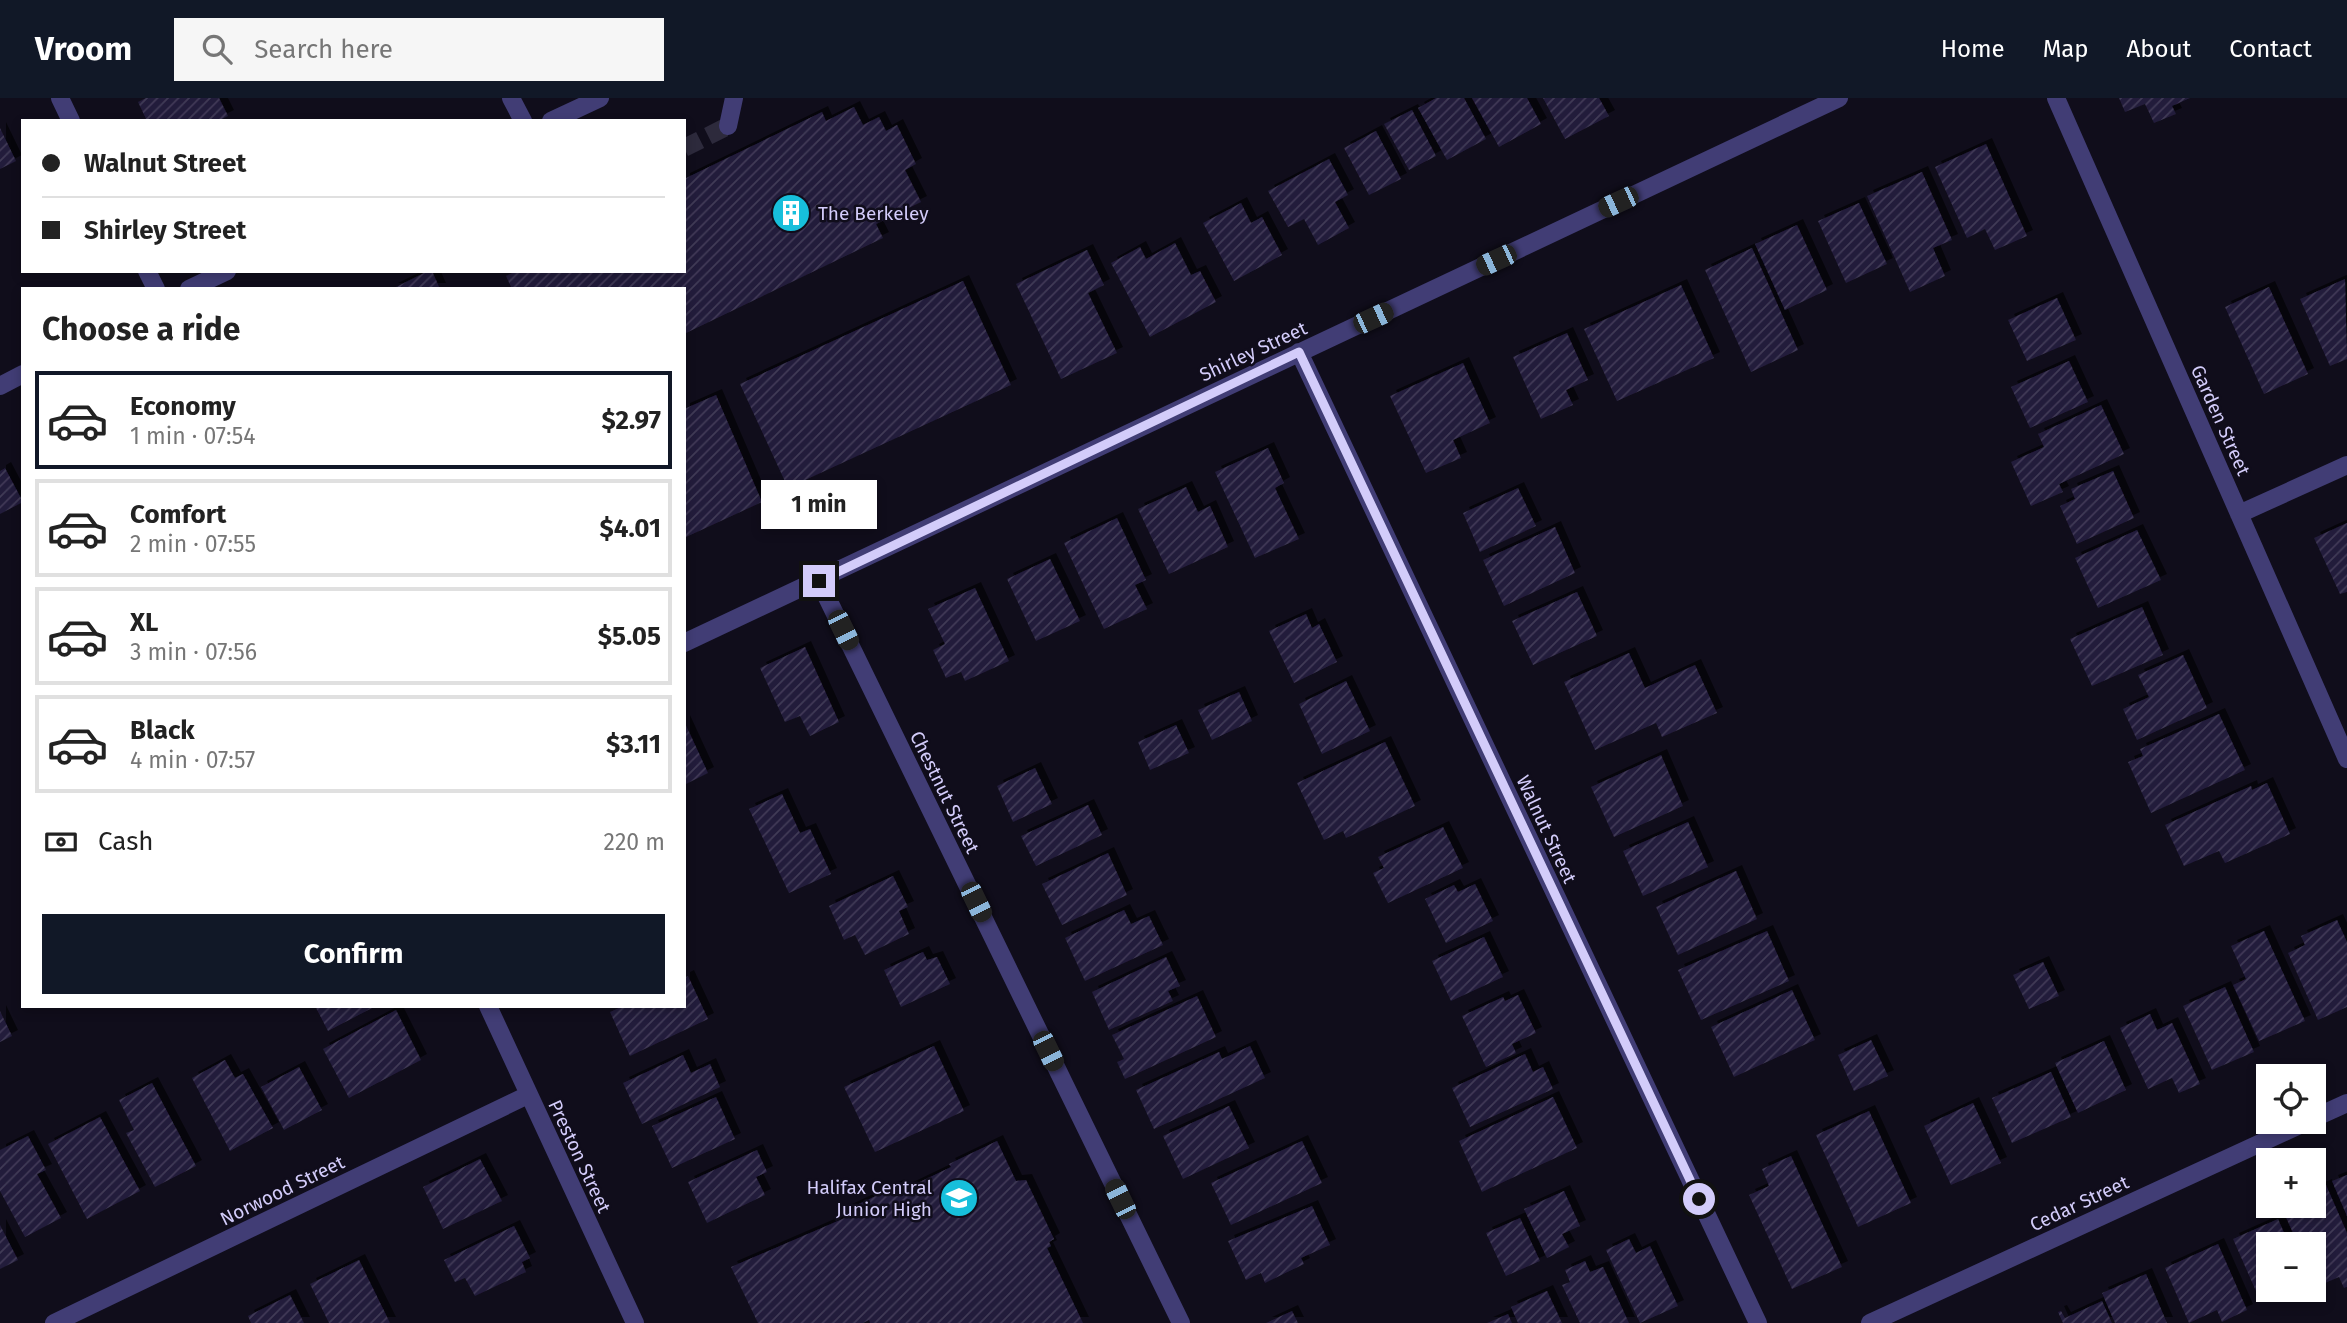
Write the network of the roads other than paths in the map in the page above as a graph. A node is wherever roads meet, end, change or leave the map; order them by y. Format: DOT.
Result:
graph roads {
  1 [pos="60,98"];
  2 [pos="511,98"];
  3 [pos="600,98"];
  4 [pos="734,98"];
  5 [pos="1839,98"];
  6 [pos="2056,98"];
  7 [pos="581,115"];
  8 [pos="70,119"];
  9 [pos="522,119"];
  10 [pos="561,119"];
  11 [pos="728,126"];
  12 [pos="223,273"];
  13 [pos="194,287"];
  14 [pos="1299,352"];
  15 [pos="21,375"];
  16 [pos="0,386"];
  17 [pos="2347,464"];
  18 [pos="2239,514"];
  19 [pos="819,581"];
  20 [pos="686,642"];
  21 [pos="2347,759"];
  22 [pos="489,1008"];
  23 [pos="528,1095"];
  24 [pos="2347,1103"];
  25 [pos="2326,1113"];
  26 [pos="2280,1134"];
  27 [pos="54,1323"];
  28 [pos="635,1323"];
  29 [pos="1181,1323"];
  30 [pos="1758,1323"];
  31 [pos="1870,1323"];
  1 -- 8 [label="street"];
  2 -- 9 [label="street"];
  3 -- 7 [label="street"];
  4 -- 11 [label="street"];
  5 -- 14 [label="street, Shirley Street"];
  6 -- 18 [label="street, Garden Street"];
  7 -- 10 [label="street"];
  12 -- 13 [label="street"];
  14 -- 19 [label="street, Shirley Street"];
  14 -- 30 [label="street, Walnut Street"];
  15 -- 16 [label="street"];
  17 -- 18 [label="street"];
  18 -- 21 [label="street, Garden Street"];
  19 -- 20 [label="street, Shirley Street"];
  19 -- 29 [label="street, Chestnut Street"];
  22 -- 23 [label="street, Preston Street"];
  23 -- 27 [label="street, Norwood Street"];
  23 -- 28 [label="street, Preston Street"];
  24 -- 25 [label="street"];
  26 -- 31 [label="street, Cedar Street"];
}
